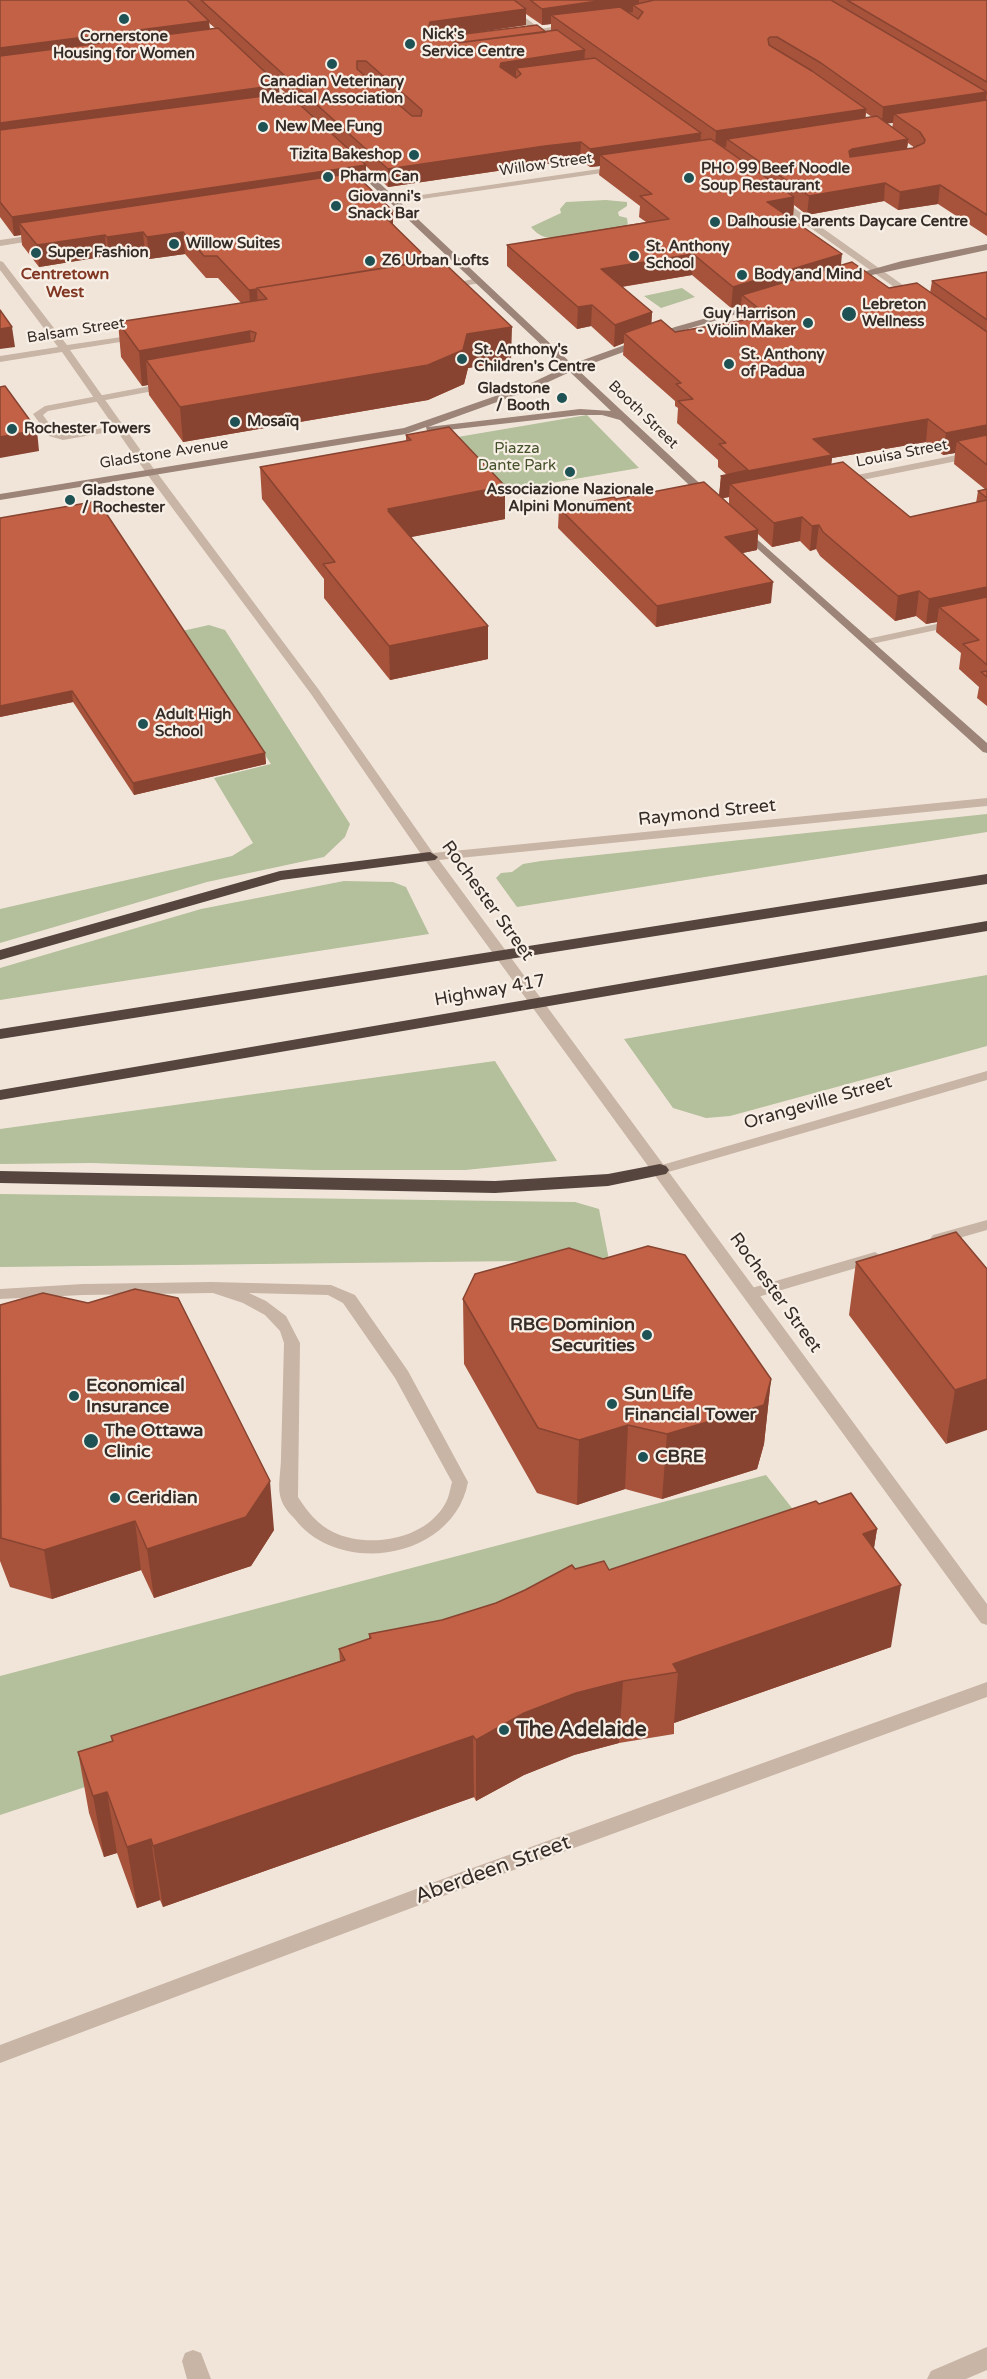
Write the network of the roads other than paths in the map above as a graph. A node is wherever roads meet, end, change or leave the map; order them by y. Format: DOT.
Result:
graph roads {
  1 [pos="498,0"];
  2 [pos="577,25"];
  3 [pos="523,29"];
  4 [pos="536,29"];
  5 [pos="551,45"];
  6 [pos="346,156"];
  7 [pos="629,167"];
  8 [pos="379,186"];
  9 [pos="368,188"];
  10 [pos="774,197"];
  11 [pos="394,201"];
  12 [pos="55,235"];
  13 [pos="0,243"];
  14 [pos="987,247"];
  15 [pos="0,264"];
  16 [pos="876,270"];
  17 [pos="843,279"];
  18 [pos="477,281"];
  19 [pos="434,288"];
  20 [pos="919,301"];
  21 [pos="768,302"];
  22 [pos="153,334"];
  23 [pos="65,349"];
  24 [pos="0,359"];
  25 [pos="571,368"];
  26 [pos="172,385"];
  27 [pos="100,398"];
  28 [pos="624,418"];
  29 [pos="120,427"];
  30 [pos="406,431"];
  31 [pos="987,452"];
  32 [pos="151,472"];
  33 [pos="825,485"];
  34 [pos="0,497"];
  35 [pos="716,505"];
  36 [pos="733,521"];
  37 [pos="987,616"];
  38 [pos="867,642"];
  39 [pos="987,749"];
  40 [pos="987,802"];
  41 [pos="430,857"];
  42 [pos="987,879"];
  43 [pos="987,926"];
  44 [pos="0,955"];
  45 [pos="0,1034"];
  46 [pos="987,1075"];
  47 [pos="0,1095"];
  48 [pos="660,1170"];
  49 [pos="0,1177"];
  50 [pos="987,1225"];
  51 [pos="918,1245"];
  52 [pos="895,1251"];
  53 [pos="210,1287"];
  54 [pos="0,1294"];
  55 [pos="751,1294"];
  56 [pos="987,1618"];
  57 [pos="987,1689"];
  58 [pos="0,2054"];
  59 [pos="987,2358"];
  60 [pos="939,2379"];
  1 -- 4 [label="street"];
  2 -- 4 [label="street"];
  3 -- 4 [label="street"];
  4 -- 5 [label="street"];
  6 -- 8 [label="main road, Booth Street"];
  7 -- 11 [label="street, Willow Street"];
  8 -- 9 [label="street"];
  8 -- 11 [label="main road, Booth Street"];
  10 -- 16 [label="street"];
  11 -- 18 [label="main road, Booth Street"];
  12 -- 13 [label="street"];
  14 -- 16 [label="main road"];
  15 -- 23 [label="street, Rochester Street"];
  16 -- 17 [label="main road"];
  16 -- 20 [label="street"];
  18 -- 19 [label="street"];
  18 -- 25 [label="main road, Booth Street"];
  21 -- 25 [label="main road, Gladstone Avenue"];
  22 -- 23 [label="street, Balsam Street"];
  23 -- 24 [label="street, Balsam Street"];
  23 -- 27 [label="street, Rochester Street"];
  25 -- 28 [label="main road, Booth Street"];
  25 -- 30 [label="main road, Gladstone Avenue"];
  26 -- 27 [label="street"];
  27 -- 29 [label="street, Rochester Street"];
  27 -- 29 [label="street"];
  28 -- 30 [label="main road"];
  28 -- 35 [label="main road, Booth Street"];
  29 -- 32 [label="street, Rochester Street"];
  30 -- 32 [label="main road, Gladstone Avenue"];
  31 -- 33 [label="street, Louisa Street"];
  32 -- 34 [label="main road, Gladstone Avenue"];
  32 -- 41 [label="street, Rochester Street"];
  36 -- 38 [label="main road"];
  37 -- 38 [label="street"];
  38 -- 39 [label="main road"];
  40 -- 41 [label="street, Raymond Street"];
  41 -- 44 [label="highway"];
  41 -- 48 [label="street, Rochester Street"];
  42 -- 45 [label="highway"];
  43 -- 47 [label="highway, Highway 417"];
  46 -- 48 [label="street, Orangeville Street"];
  48 -- 49 [label="highway"];
  48 -- 55 [label="street, Rochester Street"];
  50 -- 51 [label="street"];
  52 -- 55 [label="street"];
  53 -- 53 [label="street"];
  53 -- 54 [label="street"];
  55 -- 56 [label="street, Rochester Street"];
  57 -- 58 [label="street, Aberdeen Street"];
  59 -- 60 [label="street"];
}
